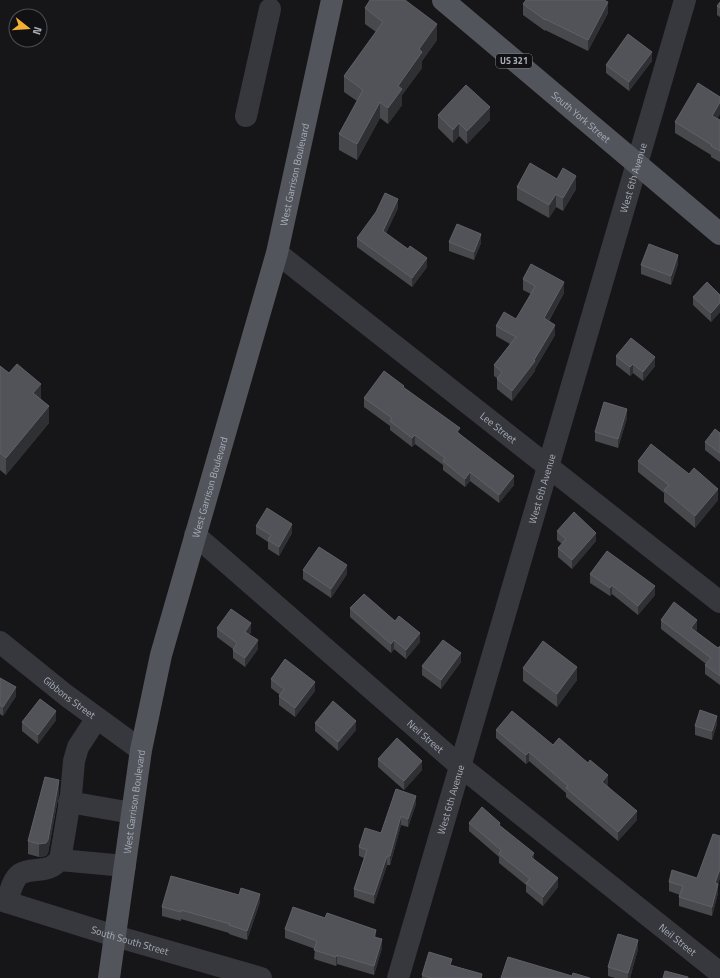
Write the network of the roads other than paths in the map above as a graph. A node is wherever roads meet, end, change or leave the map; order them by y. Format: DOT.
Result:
graph roads {
  1 [pos="332,0"];
  2 [pos="443,0"];
  3 [pos="685,0"];
  4 [pos="272,3"];
  5 [pos="246,116"];
  6 [pos="637,165"];
  7 [pos="720,234"];
  8 [pos="277,252"];
  9 [pos="548,467"];
  10 [pos="195,535"];
  11 [pos="720,602"];
  12 [pos="0,642"];
  13 [pos="97,718"];
  14 [pos="141,750"];
  15 [pos="460,766"];
  16 [pos="70,802"];
  17 [pos="132,813"];
  18 [pos="60,860"];
  19 [pos="125,866"];
  20 [pos="4,901"];
  21 [pos="115,936"];
  22 [pos="720,973"];
  23 [pos="109,978"];
  24 [pos="261,978"];
  25 [pos="398,978"];
  1 -- 8 [label="main road, West Garrison Boulevard"];
  2 -- 6 [label="main road, South York Street / US 321"];
  3 -- 6 [label="street, West 6th Avenue"];
  4 -- 5 [label="street"];
  6 -- 7 [label="main road, South York Street / US 321"];
  6 -- 9 [label="street, West 6th Avenue"];
  8 -- 9 [label="street, Lee Street"];
  8 -- 10 [label="main road, West Garrison Boulevard"];
  9 -- 11 [label="street, Lee Street"];
  9 -- 15 [label="street, West 6th Avenue"];
  10 -- 14 [label="main road, West Garrison Boulevard"];
  10 -- 15 [label="street, Neil Street"];
  12 -- 13 [label="street, Gibbons Street"];
  13 -- 14 [label="street, Gibbons Street"];
  13 -- 16 [label="street"];
  14 -- 17 [label="main road, West Garrison Boulevard"];
  15 -- 22 [label="street, Neil Street"];
  15 -- 25 [label="street, West 6th Avenue"];
  16 -- 17 [label="street"];
  16 -- 18 [label="street"];
  17 -- 19 [label="main road, West Garrison Boulevard"];
  18 -- 19 [label="street"];
  18 -- 20 [label="street"];
  19 -- 21 [label="main road, West Garrison Boulevard"];
  20 -- 21 [label="street, South South Street"];
  21 -- 23 [label="main road, West Garrison Boulevard"];
  21 -- 24 [label="street, South South Street"];
}
